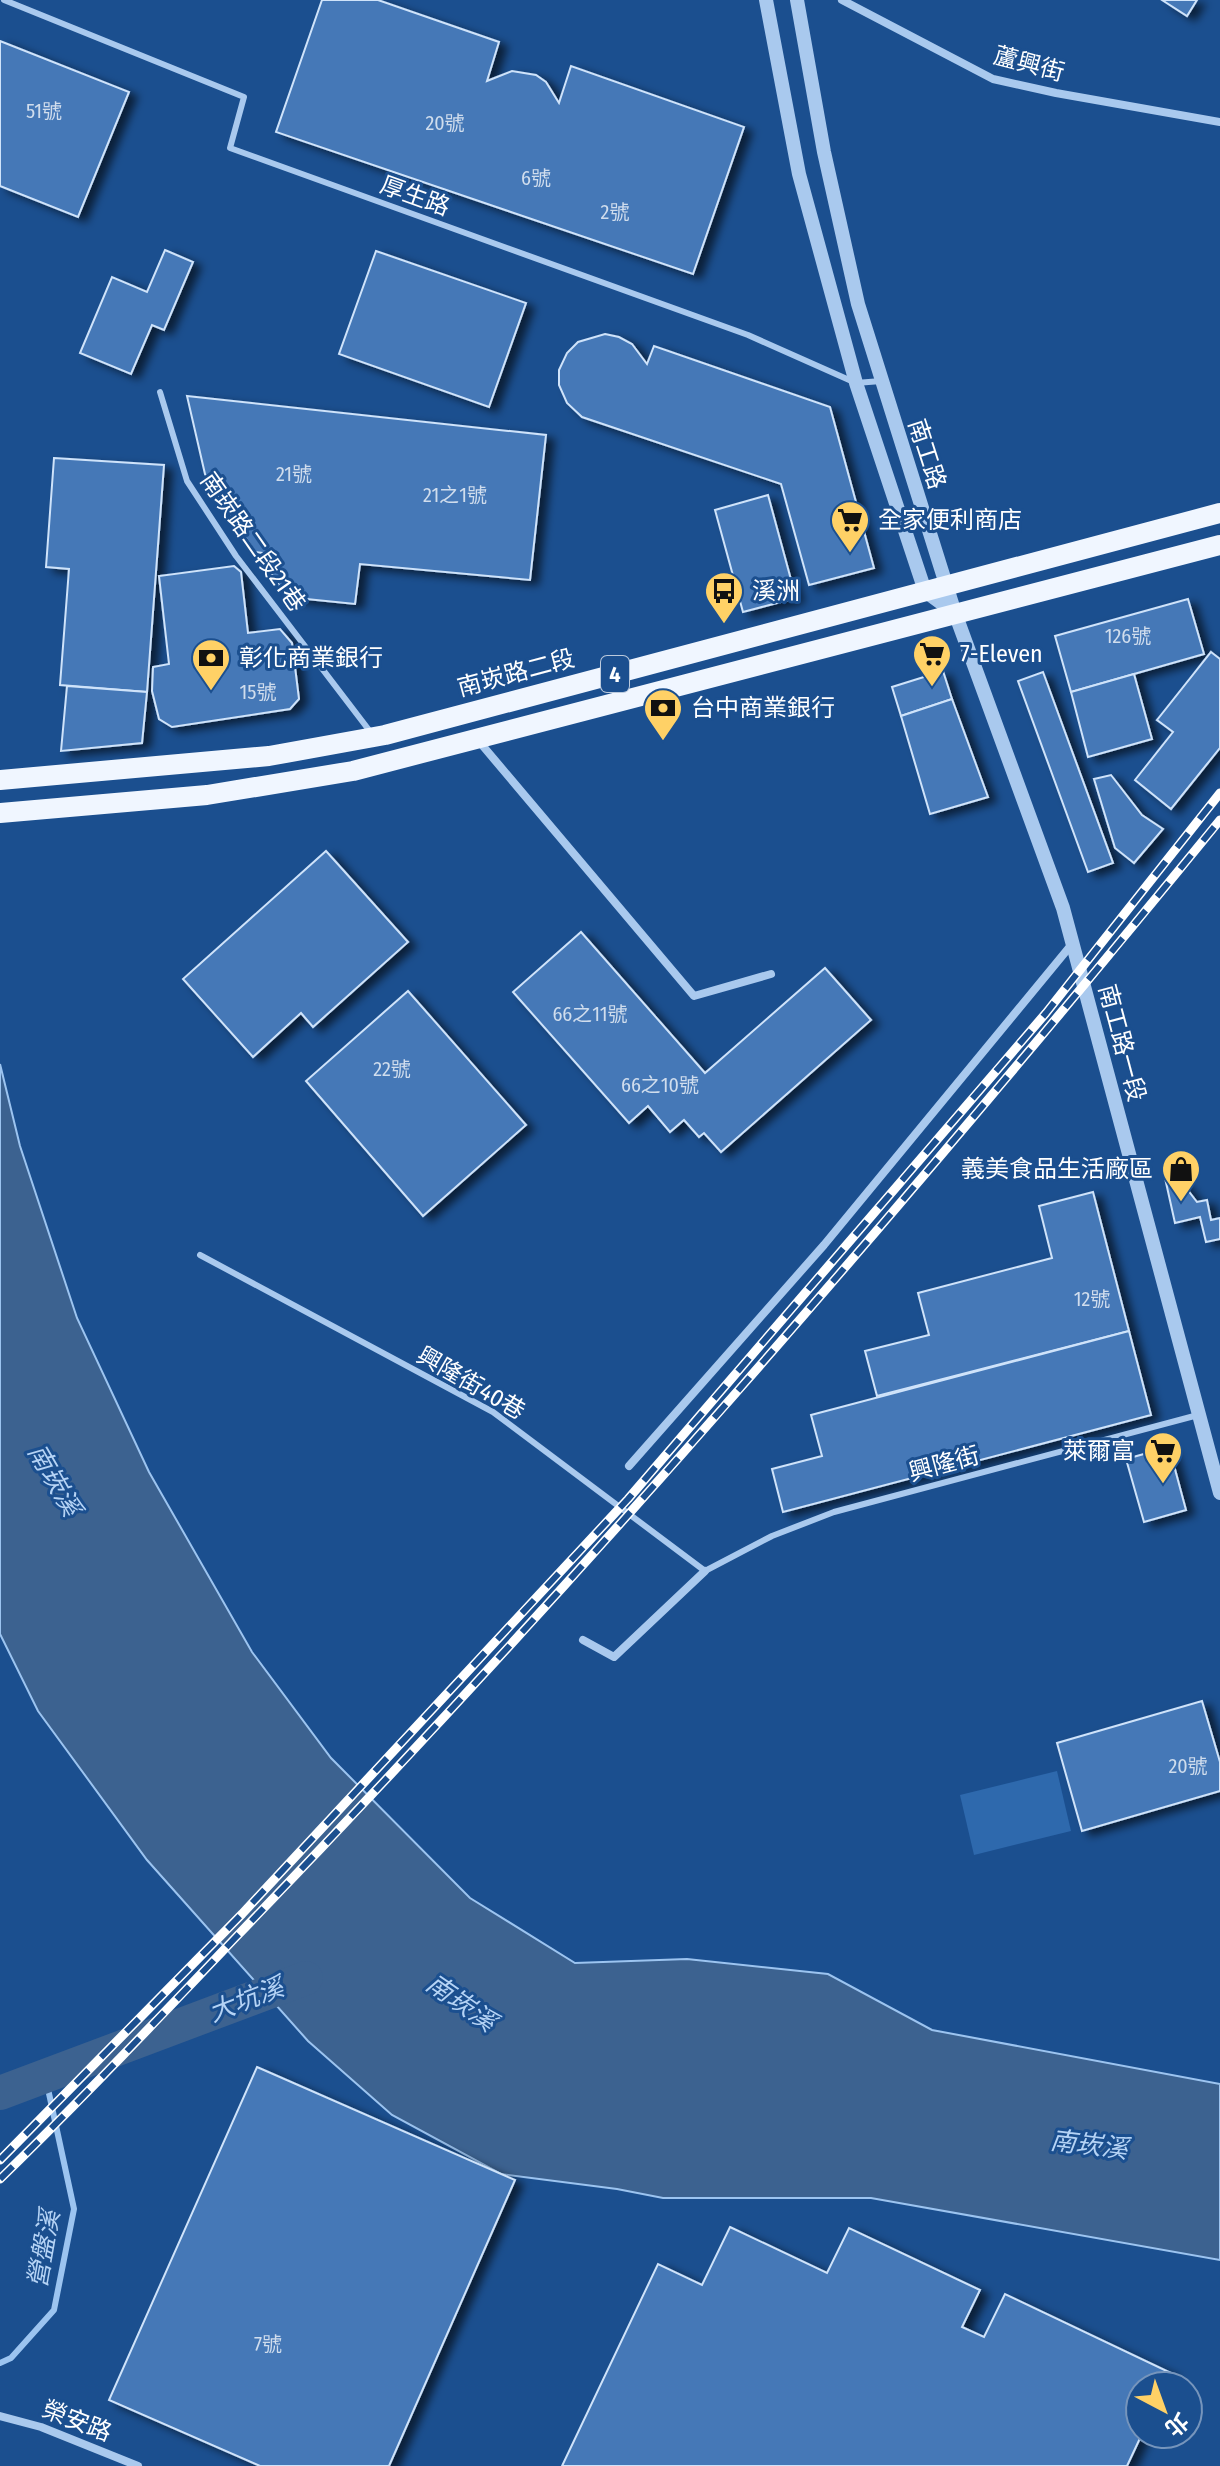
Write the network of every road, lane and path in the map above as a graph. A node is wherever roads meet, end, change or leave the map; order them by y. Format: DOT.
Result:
graph roads {
  1 [pos="4,0"];
  2 [pos="766,0"];
  3 [pos="797,0"];
  4 [pos="842,0"];
  5 [pos="1220,122"];
  6 [pos="881,381"];
  7 [pos="856,383"];
  8 [pos="160,392"];
  9 [pos="1220,513"];
  10 [pos="1220,545"];
  11 [pos="946,587"];
  12 [pos="925,591"];
  13 [pos="955,613"];
  14 [pos="374,737"];
  15 [pos="476,738"];
  16 [pos="0,780"];
  17 [pos="0,813"];
  18 [pos="1073,944"];
  19 [pos="771,974"];
  20 [pos="200,1255"];
  21 [pos="1200,1415"];
  22 [pos="629,1466"];
  23 [pos="1220,1493"];
  24 [pos="705,1571"];
  25 [pos="583,1640"];
  26 [pos="0,2416"];
  27 [pos="138,2466"];
  1 -- 7 [label="lane, 厚生路"];
  2 -- 7 [label="street, 南工路"];
  3 -- 6 [label="street, 南工路"];
  4 -- 5 [label="street, 蘆興街"];
  6 -- 7 [label="lane, 厚生路"];
  6 -- 11 [label="street, 南工路"];
  7 -- 12 [label="street, 南工路"];
  8 -- 14 [label="lane, 南崁路二段21巷"];
  9 -- 11 [label="main road, 南崁路二段 / 4"];
  10 -- 13 [label="main road, 4"];
  11 -- 12 [label="main road, 南崁路二段 / 4"];
  11 -- 13 [label="street, 南工路"];
  12 -- 13 [label="street"];
  12 -- 14 [label="main road, 南崁路二段 / 4"];
  13 -- 15 [label="main road, 4"];
  13 -- 18 [label="street, 南工路一段"];
  14 -- 16 [label="main road, 南崁路二段 / 4"];
  15 -- 17 [label="main road, 4"];
  15 -- 19 [label="street"];
  18 -- 21 [label="street, 南工路一段"];
  18 -- 22 [label="street"];
  20 -- 24 [label="lane, 興隆街40巷"];
  21 -- 23 [label="street, 南工路一段"];
  21 -- 24 [label="lane, 興隆街"];
  24 -- 25 [label="street"];
  26 -- 27 [label="street, 榮安路"];
}
